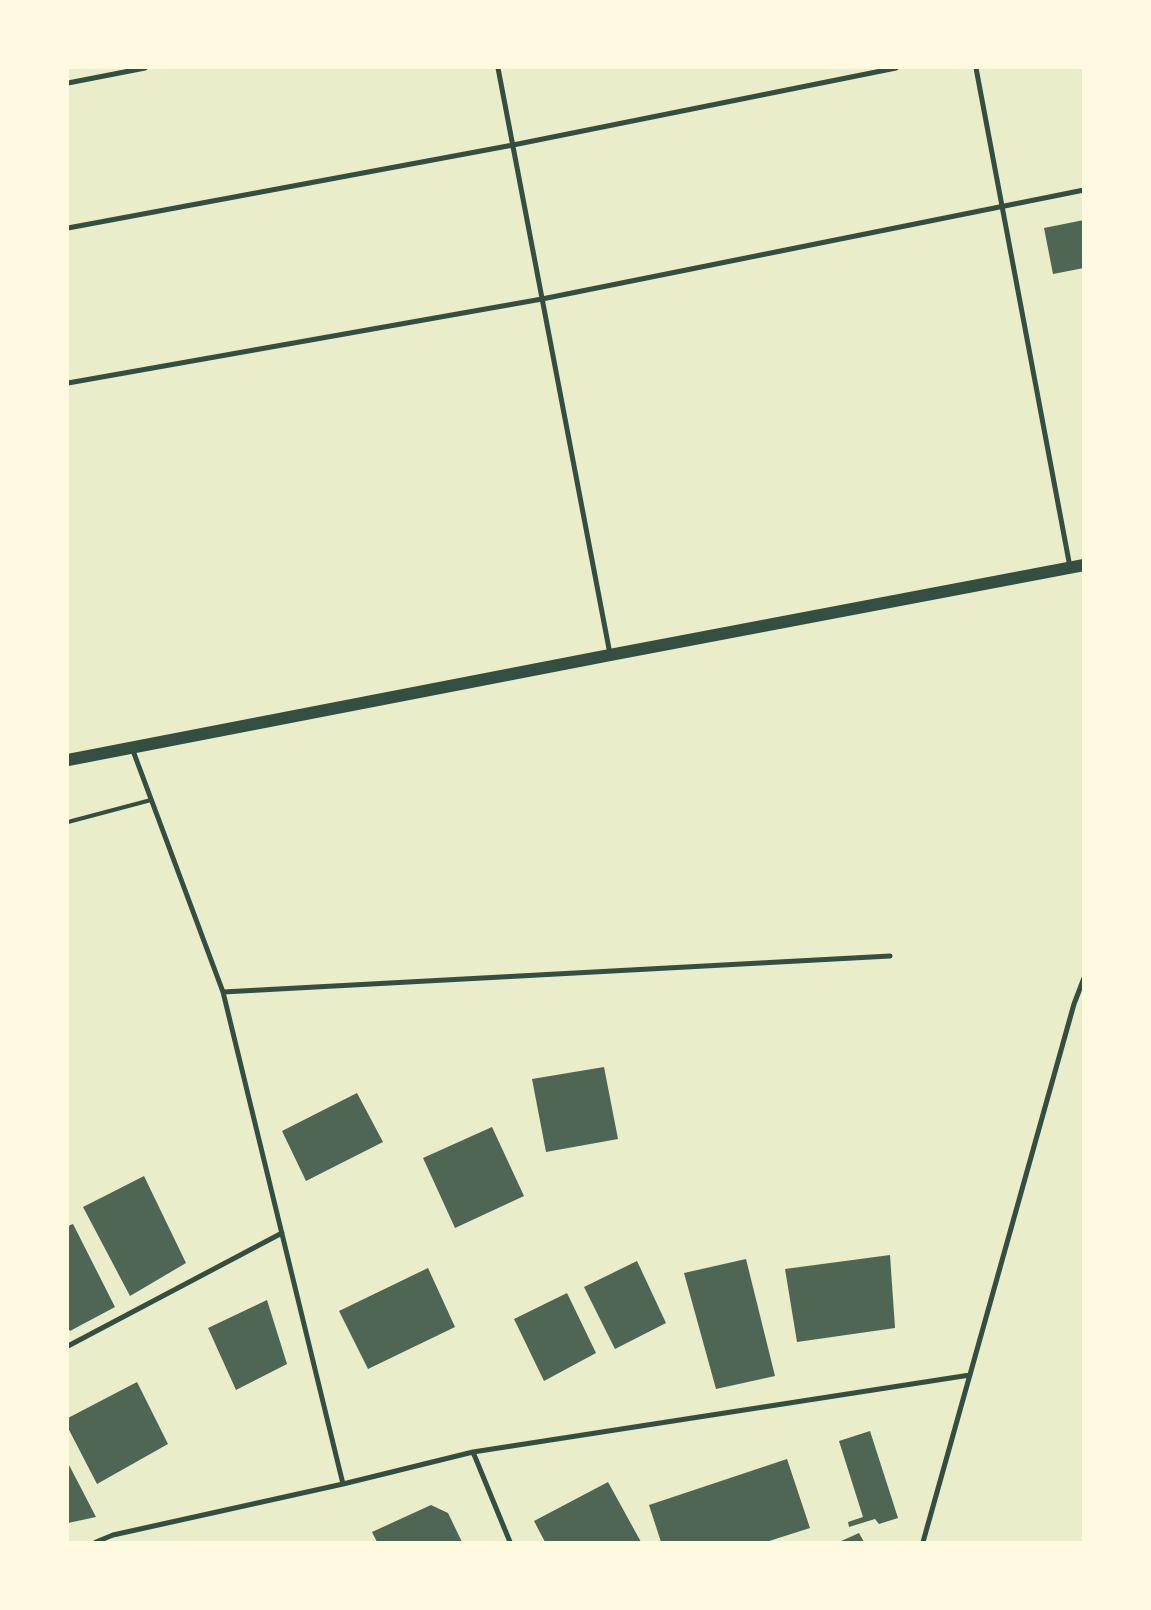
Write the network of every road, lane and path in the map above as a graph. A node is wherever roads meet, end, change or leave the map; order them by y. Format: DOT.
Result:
graph roads {
  1 [pos="145,68"];
  2 [pos="498,68"];
  3 [pos="896,68"];
  4 [pos="976,68"];
  5 [pos="68,83"];
  6 [pos="513,145"];
  7 [pos="1084,190"];
  8 [pos="1002,206"];
  9 [pos="68,228"];
  10 [pos="542,299"];
  11 [pos="68,383"];
  12 [pos="1084,565"];
  13 [pos="1070,567"];
  14 [pos="610,654"];
  15 [pos="131,748"];
  16 [pos="68,760"];
  17 [pos="151,800"];
  18 [pos="68,822"];
  19 [pos="890,956"];
  20 [pos="1084,978"];
  21 [pos="223,992"];
  22 [pos="282,1233"];
  23 [pos="68,1346"];
  24 [pos="970,1375"];
  25 [pos="473,1452"];
  26 [pos="343,1484"];
  27 [pos="96,1542"];
  28 [pos="510,1542"];
  29 [pos="923,1542"];
  1 -- 5 [label="street"];
  2 -- 6 [label="street"];
  3 -- 6 [label="street"];
  4 -- 8 [label="street"];
  6 -- 9 [label="street"];
  6 -- 10 [label="street"];
  7 -- 8 [label="street"];
  8 -- 10 [label="street"];
  8 -- 13 [label="street"];
  10 -- 11 [label="street"];
  10 -- 14 [label="street"];
  12 -- 13 [label="main road"];
  13 -- 14 [label="main road"];
  14 -- 15 [label="main road"];
  15 -- 16 [label="main road"];
  15 -- 17 [label="street"];
  17 -- 18 [label="lane"];
  17 -- 21 [label="street"];
  19 -- 21 [label="street"];
  20 -- 24 [label="street"];
  21 -- 22 [label="street"];
  22 -- 23 [label="street"];
  22 -- 26 [label="street"];
  24 -- 25 [label="street"];
  24 -- 29 [label="street"];
  25 -- 26 [label="street"];
  25 -- 28 [label="street"];
  26 -- 27 [label="street"];
}
